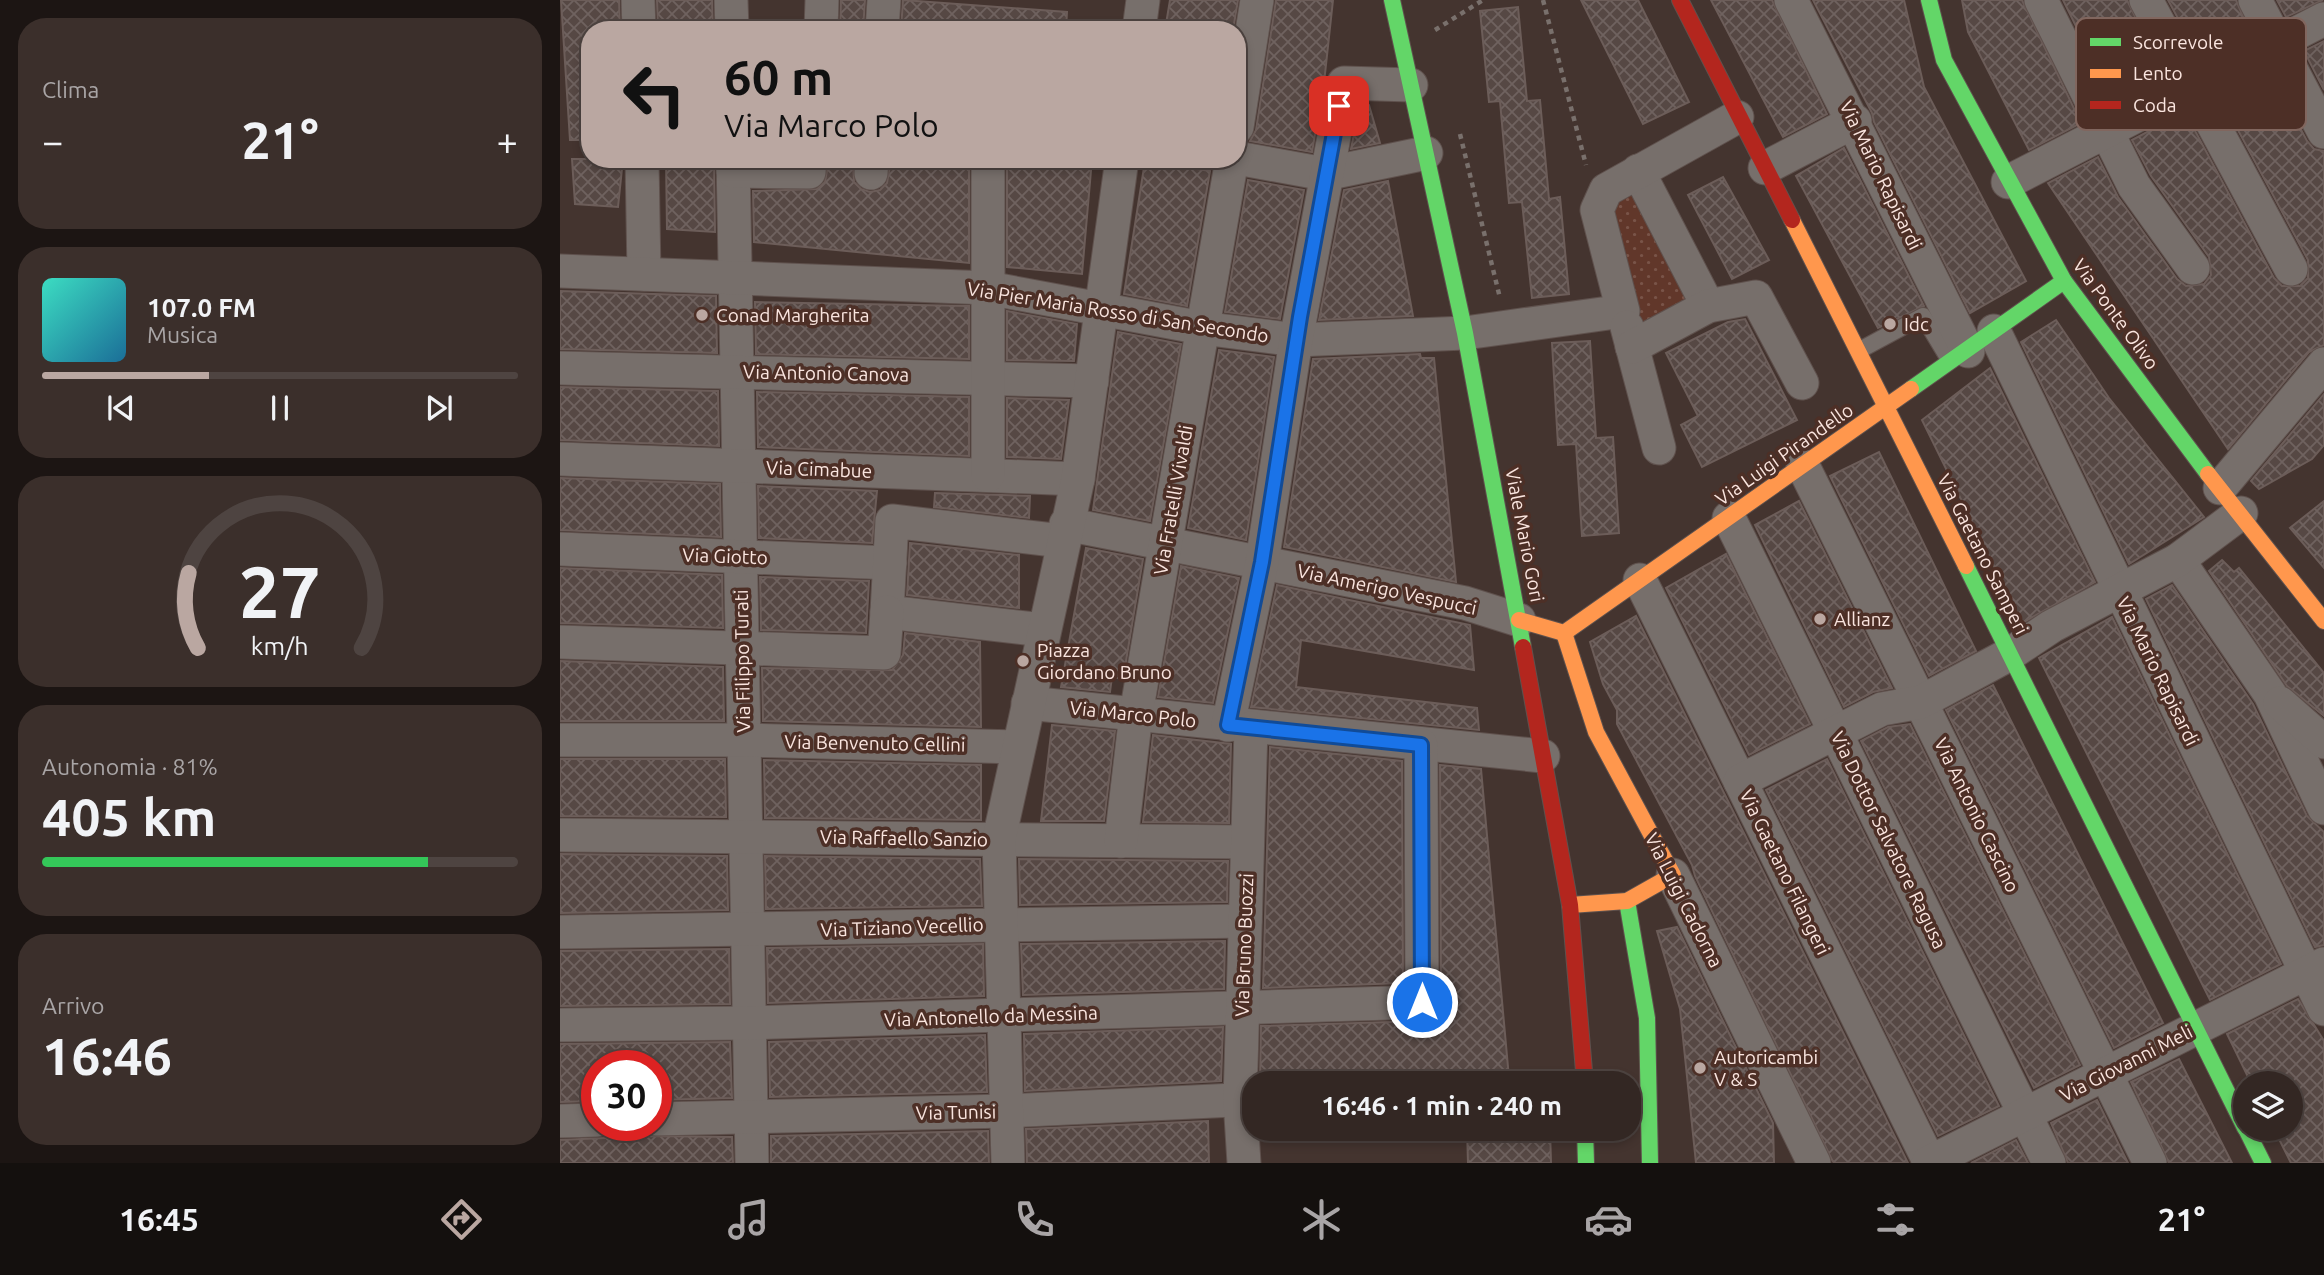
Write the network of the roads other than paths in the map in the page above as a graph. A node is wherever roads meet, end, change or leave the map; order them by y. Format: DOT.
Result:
graph roads {
  1 [pos="639,0"];
  2 [pos="731,0"];
  3 [pos="822,0"];
  4 [pos="884,0"];
  5 [pos="1138,0"];
  6 [pos="1143,0"];
  7 [pos="1256,0"];
  8 [pos="1392,0"];
  9 [pos="1680,0"];
  10 [pos="1791,0"];
  11 [pos="1929,0"];
  12 [pos="2041,0"];
  13 [pos="2146,0"];
  14 [pos="2255,0"];
  15 [pos="2156,18"];
  16 [pos="2264,18"];
  17 [pos="2324,19"];
  18 [pos="639,21"];
  19 [pos="732,21"];
  20 [pos="821,21"];
  21 [pos="883,21"];
  22 [pos="1140,21"];
  23 [pos="2306,28"];
  24 [pos="1246,67"];
  25 [pos="2076,70"];
  26 [pos="1411,85"];
  27 [pos="2306,98"];
  28 [pos="1737,117"];
  29 [pos="1855,121"];
  30 [pos="2106,130"];
  31 [pos="2215,130"];
  32 [pos="2324,132"];
  33 [pos="1426,153"];
  34 [pos="1246,161"];
  35 [pos="642,168"];
  36 [pos="733,168"];
  37 [pos="766,168"];
  38 [pos="809,168"];
  39 [pos="988,168"];
  40 [pos="1121,168"];
  41 [pos="1233,168"];
  42 [pos="1765,168"];
  43 [pos="1638,171"];
  44 [pos="1325,174"];
  45 [pos="2008,182"];
  46 [pos="2193,268"];
  47 [pos="560,269"];
  48 [pos="2291,269"];
  49 [pos="644,274"];
  50 [pos="734,278"];
  51 [pos="2064,281"];
  52 [pos="988,288"];
  53 [pos="1709,306"];
  54 [pos="1102,309"];
  55 [pos="1623,311"];
  56 [pos="1202,328"];
  57 [pos="1994,331"];
  58 [pos="1465,333"];
  59 [pos="1296,340"];
  60 [pos="1632,347"];
  61 [pos="1859,350"];
  62 [pos="1959,357"];
  63 [pos="2324,364"];
  64 [pos="560,369"];
  65 [pos="736,371"];
  66 [pos="988,377"];
  67 [pos="1092,382"];
  68 [pos="1802,383"];
  69 [pos="1887,408"];
  70 [pos="1659,448"];
  71 [pos="560,459"];
  72 [pos="738,466"];
  73 [pos="1803,466"];
  74 [pos="988,475"];
  75 [pos="1078,479"];
  76 [pos="2220,488"];
  77 [pos="2241,513"];
  78 [pos="1729,518"];
  79 [pos="1073,531"];
  80 [pos="1166,543"];
  81 [pos="560,549"];
  82 [pos="740,557"];
  83 [pos="2178,561"];
  84 [pos="1262,562"];
  85 [pos="890,563"];
  86 [pos="1640,580"];
  87 [pos="2119,592"];
  88 [pos="887,612"];
  89 [pos="1520,620"];
  90 [pos="2324,621"];
  91 [pos="1044,630"];
  92 [pos="1564,633"];
  93 [pos="560,642"];
  94 [pos="743,648"];
  95 [pos="2010,654"];
  96 [pos="2270,694"];
  97 [pos="1921,702"];
  98 [pos="1042,704"];
  99 [pos="1136,714"];
  100 [pos="1240,727"];
  101 [pos="1836,733"];
  102 [pos="560,740"];
  103 [pos="743,740"];
  104 [pos="2324,742"];
  105 [pos="1421,745"];
  106 [pos="1018,747"];
  107 [pos="1543,756"];
  108 [pos="1740,781"];
  109 [pos="2324,808"];
  110 [pos="560,835"];
  111 [pos="746,837"];
  112 [pos="999,839"];
  113 [pos="1121,841"];
  114 [pos="1247,842"];
  115 [pos="1673,875"];
  116 [pos="1626,901"];
  117 [pos="1570,905"];
  118 [pos="1245,921"];
  119 [pos="1000,924"];
  120 [pos="748,931"];
  121 [pos="560,932"];
  122 [pos="2315,968"];
  123 [pos="1242,1009"];
  124 [pos="2324,1009"];
  125 [pos="1003,1016"];
  126 [pos="749,1023"];
  127 [pos="560,1025"];
  128 [pos="2195,1029"];
  129 [pos="1245,1071"];
  130 [pos="1584,1071"];
  131 [pos="2106,1073"];
  132 [pos="1242,1100"];
  133 [pos="1784,1102"];
  134 [pos="2233,1104"];
  135 [pos="1006,1111"];
  136 [pos="2025,1115"];
  137 [pos="751,1116"];
  138 [pos="672,1118"];
  139 [pos="581,1120"];
  140 [pos="560,1121"];
  141 [pos="1245,1141"];
  142 [pos="1586,1141"];
  143 [pos="2252,1141"];
  144 [pos="752,1163"];
  145 [pos="1009,1163"];
  146 [pos="1244,1163"];
  147 [pos="1586,1163"];
  148 [pos="1650,1163"];
  149 [pos="1789,1163"];
  150 [pos="1814,1163"];
  151 [pos="1929,1163"];
  152 [pos="2049,1163"];
  153 [pos="2150,1163"];
  154 [pos="2263,1163"];
  1 -- 18 [label="street"];
  2 -- 19 [label="street"];
  3 -- 20 [label="street"];
  4 -- 21 [label="street"];
  5 -- 6 [label="street"];
  6 -- 22 [label="street"];
  7 -- 24 [label="street"];
  8 -- 26 [label="street, Viale Mario Gori"];
  9 -- 28 [label="street, Via Gaetano Samperi"];
  10 -- 29 [label="street, Via Mario Rapisardi"];
  11 -- 45 [label="street, Via Ponte Olivo"];
  12 -- 25 [label="street"];
  13 -- 15 [label="street"];
  14 -- 16 [label="street"];
  17 -- 23 [label="street"];
  26 -- 33 [label="street, Viale Mario Gori"];
  26 -- 44 [label="street, Via Bruno Buozzi"];
  27 -- 32 [label="street"];
  28 -- 42 [label="street, Via Gaetano Samperi"];
  28 -- 43 [label="street"];
  29 -- 42 [label="street"];
  29 -- 62 [label="street, Via Mario Rapisardi"];
  30 -- 45 [label="street"];
  30 -- 46 [label="street"];
  31 -- 48 [label="street"];
  33 -- 44 [label="street"];
  33 -- 58 [label="street, Viale Mario Gori"];
  34 -- 44 [label="street"];
  35 -- 49 [label="street"];
  36 -- 50 [label="street, Via Filippo Turati"];
  37 -- 38 [label="street"];
  39 -- 52 [label="street"];
  40 -- 54 [label="street"];
  41 -- 56 [label="street, Via Fratelli Vivaldi"];
  42 -- 61 [label="street, Via Gaetano Samperi"];
  43 -- 53 [label="street"];
  43 -- 55 [label="street"];
  44 -- 59 [label="street, Via Bruno Buozzi"];
  45 -- 51 [label="street, Via Ponte Olivo"];
  47 -- 49 [label="street, Via Pier Maria Rosso di San Secondo"];
  49 -- 50 [label="street, Via Pier Maria Rosso di San Secondo"];
  50 -- 52 [label="street, Via Pier Maria Rosso di San Secondo"];
  50 -- 65 [label="street, Via Filippo Turati"];
  51 -- 57 [label="street, Via Luigi Pirandello"];
  51 -- 76 [label="street, Via Ponte Olivo"];
  52 -- 54 [label="street, Via Pier Maria Rosso di San Secondo"];
  52 -- 66 [label="street"];
  53 -- 60 [label="street"];
  53 -- 68 [label="street"];
  54 -- 56 [label="street, Via Pier Maria Rosso di San Secondo"];
  54 -- 67 [label="street"];
  55 -- 58 [label="street, Via Pier Maria Rosso di San Secondo"];
  55 -- 60 [label="street"];
  56 -- 59 [label="street, Via Pier Maria Rosso di San Secondo"];
  56 -- 80 [label="street, Via Fratelli Vivaldi"];
  57 -- 62 [label="street, Via Luigi Pirandello"];
  57 -- 87 [label="street, Via Mario Rapisardi"];
  58 -- 59 [label="street, Via Pier Maria Rosso di San Secondo"];
  58 -- 89 [label="street, Viale Mario Gori"];
  59 -- 84 [label="street, Via Bruno Buozzi"];
  60 -- 70 [label="street"];
  61 -- 62 [label="lane"];
  61 -- 69 [label="street, Via Gaetano Samperi"];
  62 -- 69 [label="street, Via Luigi Pirandello"];
  63 -- 76 [label="street"];
  64 -- 65 [label="street, Via Antonio Canova"];
  65 -- 66 [label="street, Via Antonio Canova"];
  65 -- 72 [label="street, Via Filippo Turati"];
  66 -- 67 [label="street, Via Antonio Canova"];
  66 -- 74 [label="street"];
  67 -- 75 [label="street"];
  69 -- 73 [label="street, Via Luigi Pirandello"];
  69 -- 95 [label="street, Via Gaetano Samperi"];
  71 -- 72 [label="street, Via Cimabue"];
  72 -- 74 [label="street, Via Cimabue"];
  72 -- 82 [label="street, Via Filippo Turati"];
  73 -- 78 [label="street, Via Luigi Pirandello"];
  73 -- 97 [label="street, Via Antonio Cascino"];
  74 -- 75 [label="street, Via Cimabue"];
  75 -- 79 [label="street"];
  76 -- 77 [label="street, Via Ponte Olivo"];
  77 -- 83 [label="street"];
  77 -- 90 [label="street, Via Ponte Olivo"];
  78 -- 86 [label="street, Via Luigi Pirandello"];
  78 -- 101 [label="street, Via Dottor Salvatore Ragusa"];
  79 -- 80 [label="street, Via Amerigo Vespucci"];
  79 -- 85 [label="street, Via Amerigo Vespucci"];
  79 -- 91 [label="street"];
  80 -- 84 [label="street, Via Amerigo Vespucci"];
  80 -- 99 [label="street, Via Fratelli Vivaldi"];
  81 -- 82 [label="street, Via Giotto"];
  82 -- 85 [label="street, Via Giotto"];
  82 -- 94 [label="street, Via Filippo Turati"];
  83 -- 87 [label="street"];
  83 -- 96 [label="street"];
  84 -- 89 [label="street, Via Amerigo Vespucci"];
  84 -- 100 [label="street, Via Bruno Buozzi"];
  85 -- 88 [label="street"];
  86 -- 92 [label="street, Via Luigi Pirandello"];
  86 -- 108 [label="street, Via Gaetano Filangeri"];
  87 -- 95 [label="street"];
  87 -- 122 [label="street, Via Mario Rapisardi"];
  88 -- 91 [label="street"];
  88 -- 94 [label="street"];
  89 -- 92 [label="street"];
  89 -- 107 [label="street, Viale Mario Gori"];
  91 -- 98 [label="street"];
  92 -- 115 [label="street, Via Luigi Cadorna"];
  93 -- 94 [label="street"];
  94 -- 103 [label="street, Via Filippo Turati"];
  95 -- 97 [label="street"];
  95 -- 128 [label="street, Via Gaetano Samperi"];
  96 -- 104 [label="street"];
  96 -- 109 [label="street"];
  97 -- 101 [label="street"];
  97 -- 131 [label="street, Via Antonio Cascino"];
  98 -- 99 [label="street, Via Marco Polo"];
  98 -- 106 [label="street"];
  99 -- 100 [label="street, Via Marco Polo"];
  99 -- 113 [label="street, Via Fratelli Vivaldi"];
  100 -- 105 [label="street, Via Marco Polo"];
  100 -- 114 [label="street, Via Bruno Buozzi"];
  101 -- 108 [label="street"];
  101 -- 136 [label="street, Via Dottor Salvatore Ragusa"];
  102 -- 103 [label="street, Via Benvenuto Cellini"];
  103 -- 106 [label="street, Via Benvenuto Cellini"];
  103 -- 111 [label="street, Via Filippo Turati"];
  105 -- 107 [label="street, Via Marco Polo"];
  105 -- 123 [label="street, Via Antonello da Messina"];
  106 -- 112 [label="street"];
  107 -- 117 [label="street, Viale Mario Gori"];
  108 -- 151 [label="street, Via Gaetano Filangeri"];
  110 -- 111 [label="street, Via Raffaello Sanzio"];
  111 -- 112 [label="street, Via Raffaello Sanzio"];
  111 -- 120 [label="street, Via Filippo Turati"];
  112 -- 113 [label="street, Via Raffaello Sanzio"];
  112 -- 119 [label="street"];
  113 -- 114 [label="street, Via Raffaello Sanzio"];
  114 -- 118 [label="street, Via Bruno Buozzi"];
  115 -- 116 [label="street"];
  115 -- 133 [label="street, Via Luigi Cadorna"];
  116 -- 117 [label="street"];
  116 -- 148 [label="street"];
  117 -- 130 [label="street, Viale Mario Gori"];
  118 -- 119 [label="street, Via Tiziano Vecellio"];
  118 -- 123 [label="street, Via Bruno Buozzi"];
  119 -- 120 [label="street, Via Tiziano Vecellio"];
  119 -- 125 [label="street"];
  120 -- 121 [label="street, Via Tiziano Vecellio"];
  120 -- 126 [label="street, Via Filippo Turati"];
  122 -- 124 [label="street, Via Mario Rapisardi"];
  122 -- 128 [label="street, Via Giovanni Meli"];
  123 -- 125 [label="street, Via Antonello da Messina"];
  123 -- 129 [label="street, Via Bruno Buozzi"];
  125 -- 126 [label="street, Via Antonello da Messina"];
  125 -- 135 [label="street"];
  126 -- 127 [label="street, Via Antonello da Messina"];
  126 -- 137 [label="street, Via Filippo Turati"];
  128 -- 131 [label="street, Via Giovanni Meli"];
  128 -- 134 [label="street, Via Gaetano Samperi"];
  131 -- 136 [label="street, Via Giovanni Meli"];
  131 -- 153 [label="street, Via Antonio Cascino"];
  132 -- 135 [label="street, Via Tunisi"];
  133 -- 149 [label="street"];
  133 -- 150 [label="street, Via Luigi Cadorna"];
  135 -- 137 [label="street, Via Tunisi"];
  135 -- 145 [label="street"];
  136 -- 151 [label="street, Via Giovanni Meli"];
  136 -- 152 [label="street, Via Dottor Salvatore Ragusa"];
  137 -- 138 [label="street, Via Tunisi"];
  137 -- 144 [label="street, Via Filippo Turati"];
  139 -- 140 [label="street"];
  141 -- 146 [label="street, Via Bruno Buozzi"];
  142 -- 147 [label="street"];
  143 -- 154 [label="street, Via Gaetano Samperi"];
}
